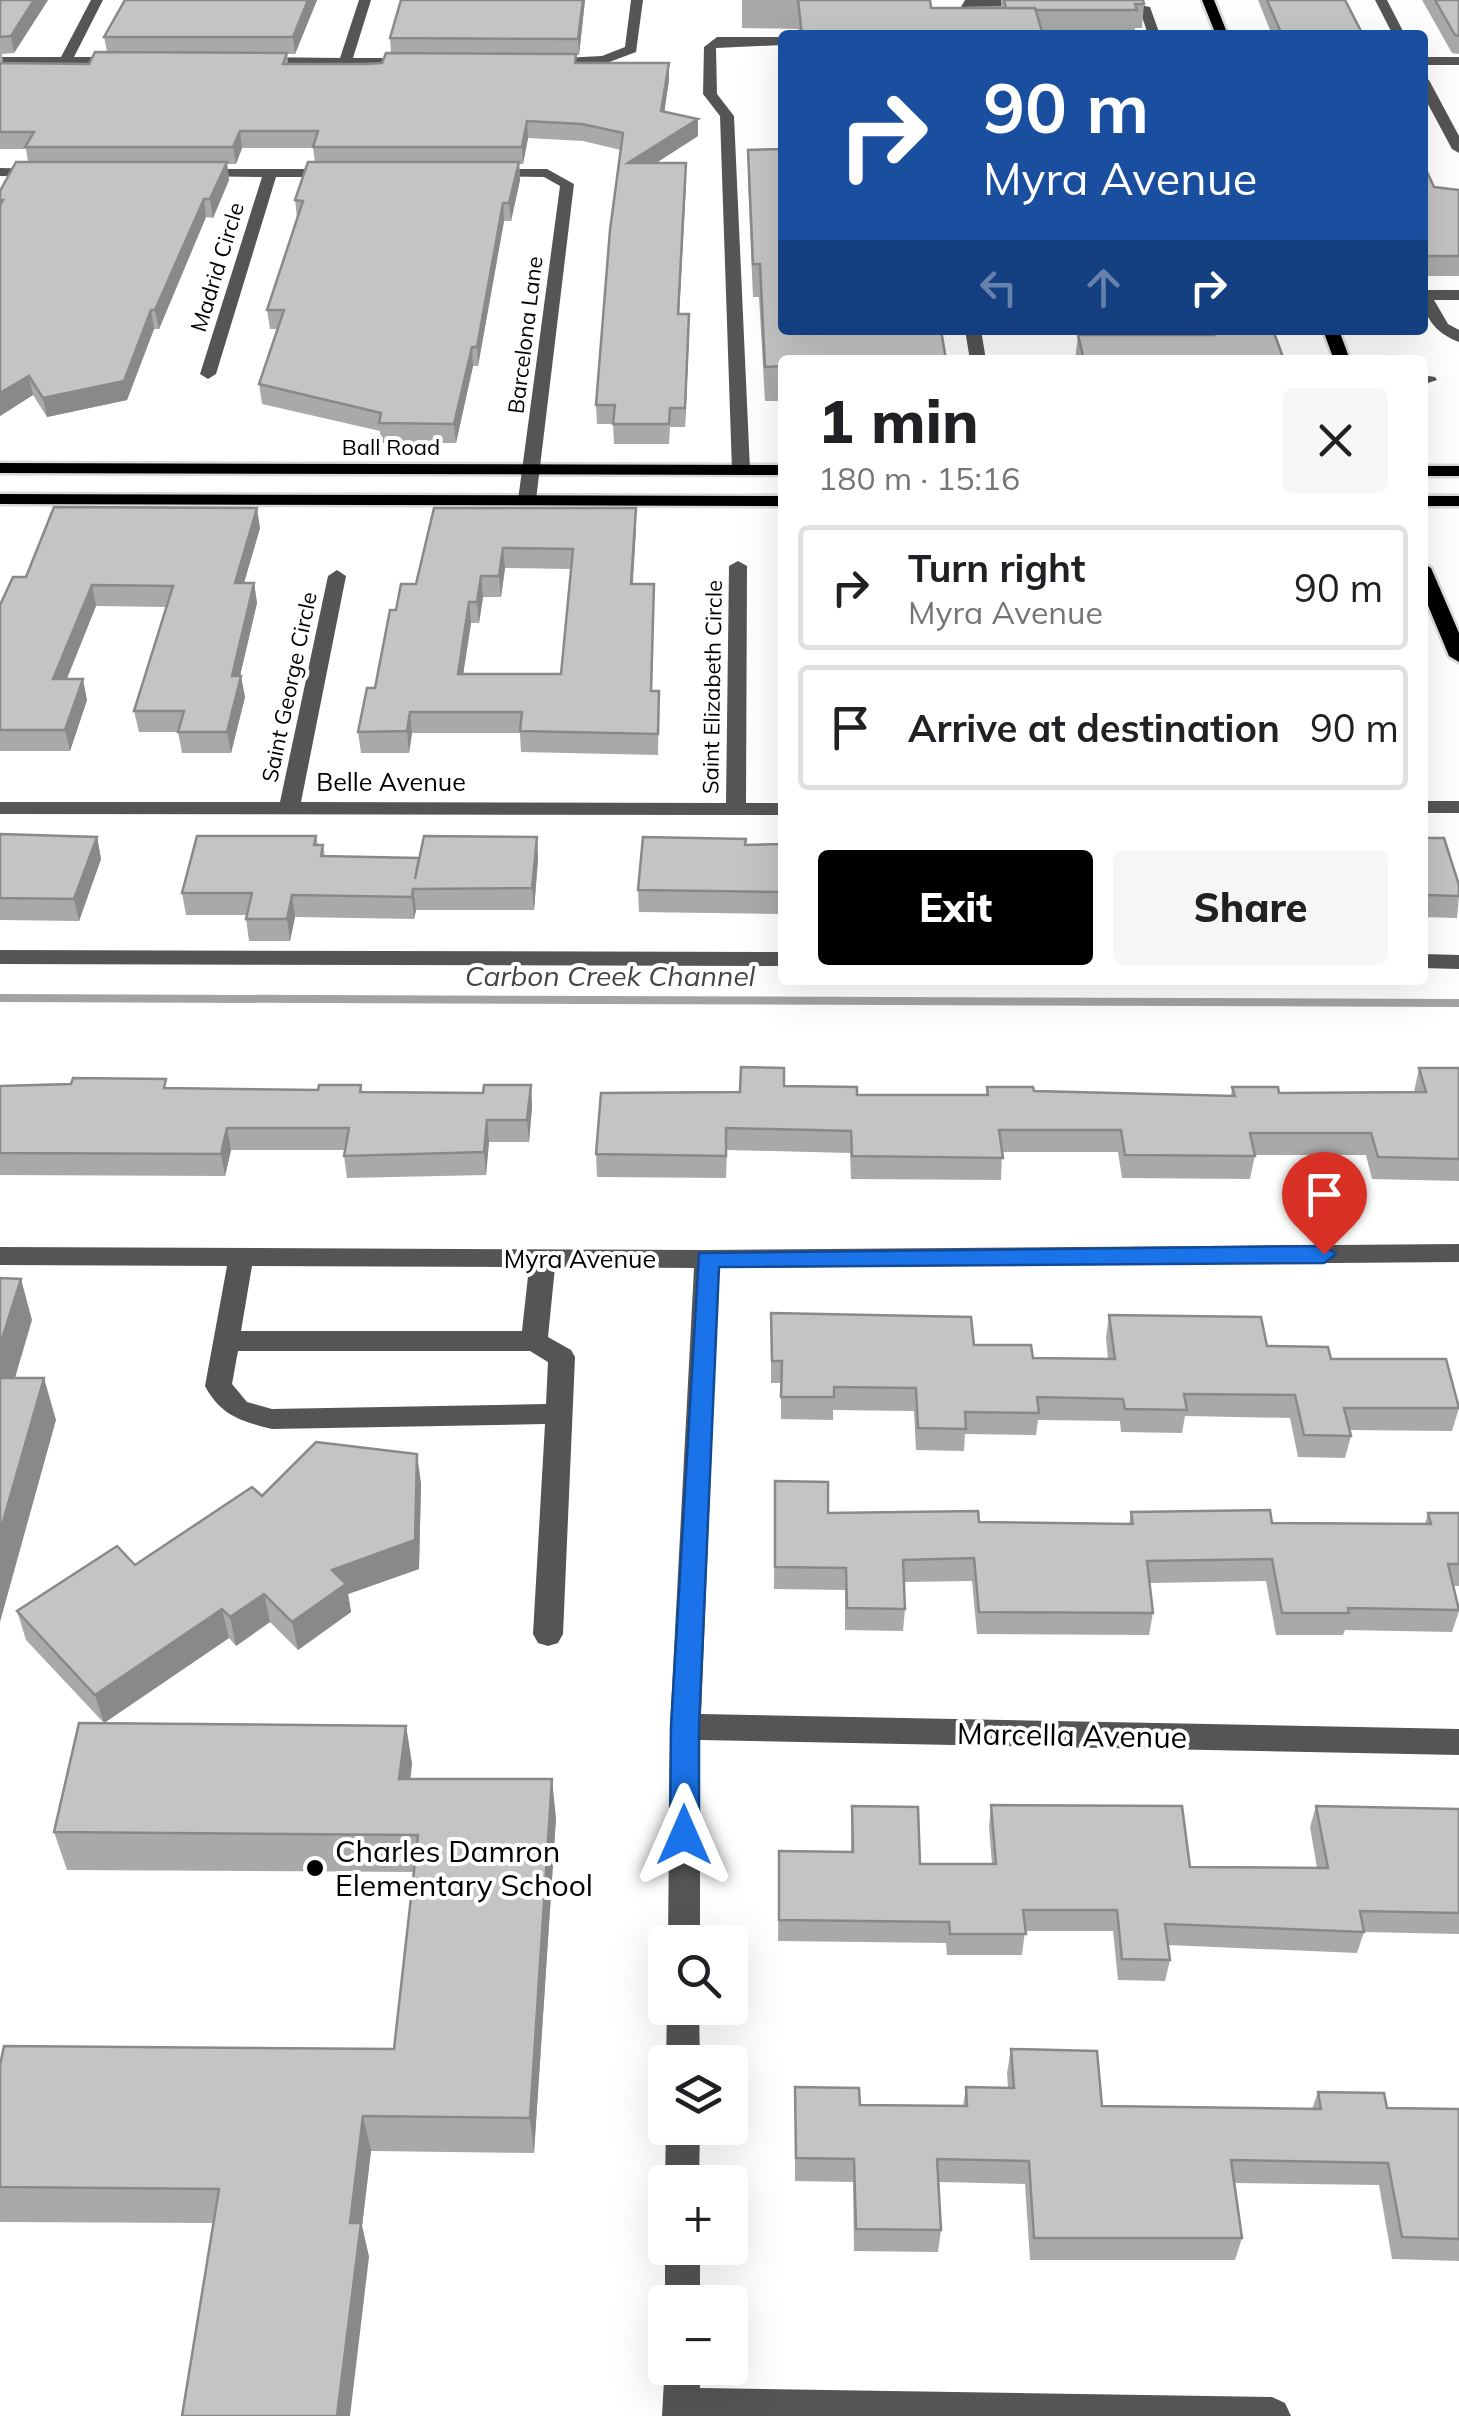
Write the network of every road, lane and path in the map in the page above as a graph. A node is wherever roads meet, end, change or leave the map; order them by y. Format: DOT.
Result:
graph roads {
  1 [pos="97,0"];
  2 [pos="365,0"];
  3 [pos="638,0"];
  4 [pos="1208,0"];
  5 [pos="1381,0"];
  6 [pos="1056,4"];
  7 [pos="1102,4"];
  8 [pos="965,7"];
  9 [pos="1152,30"];
  10 [pos="1220,30"];
  11 [pos="1396,30"];
  12 [pos="778,41"];
  13 [pos="0,61"];
  14 [pos="66,61"];
  15 [pos="146,61"];
  16 [pos="246,61"];
  17 [pos="345,61"];
  18 [pos="1428,61"];
  19 [pos="1459,61"];
  20 [pos="425,62"];
  21 [pos="524,62"];
  22 [pos="1428,91"];
  23 [pos="1459,149"];
  24 [pos="0,172"];
  25 [pos="58,173"];
  26 [pos="174,173"];
  27 [pos="350,173"];
  28 [pos="470,173"];
  29 [pos="270,174"];
  30 [pos="1428,294"];
  31 [pos="1459,295"];
  32 [pos="1428,303"];
  33 [pos="1188,335"];
  34 [pos="1184,336"];
  35 [pos="1459,336"];
  36 [pos="208,374"];
  37 [pos="0,468"];
  38 [pos="532,470"];
  39 [pos="741,470"];
  40 [pos="778,470"];
  41 [pos="1428,471"];
  42 [pos="1459,471"];
  43 [pos="0,499"];
  44 [pos="527,500"];
  45 [pos="778,501"];
  46 [pos="1428,501"];
  47 [pos="1459,501"];
  48 [pos="738,566"];
  49 [pos="338,576"];
  50 [pos="1428,582"];
  51 [pos="1459,656"];
  52 [pos="1428,807"];
  53 [pos="1459,807"];
  54 [pos="0,808"];
  55 [pos="289,808"];
  56 [pos="736,810"];
  57 [pos="778,810"];
  58 [pos="0,957"];
  59 [pos="778,959"];
  60 [pos="1428,961"];
  61 [pos="1459,962"];
  62 [pos="1459,1253"];
  63 [pos="0,1256"];
  64 [pos="241,1257"];
  65 [pos="543,1258"];
  66 [pos="707,1258"];
  67 [pos="226,1341"];
  68 [pos="534,1341"];
  69 [pos="558,1414"];
  70 [pos="548,1634"];
  71 [pos="685,1727"];
  72 [pos="1459,1742"];
  73 [pos="684,1925"];
  74 [pos="681,2385"];
  75 [pos="681,2411"];
  76 [pos="1272,2416"];
  1 -- 14 [label="street"];
  2 -- 17 [label="street"];
  3 -- 21 [label="street"];
  4 -- 10 [label="main road"];
  5 -- 11 [label="street"];
  6 -- 8 [label="street"];
  7 -- 9 [label="street"];
  12 -- 39 [label="street"];
  13 -- 14 [label="street"];
  14 -- 15 [label="street"];
  16 -- 17 [label="street"];
  17 -- 20 [label="street"];
  18 -- 19 [label="street"];
  22 -- 23 [label="street"];
  24 -- 25 [label="street"];
  26 -- 29 [label="street"];
  27 -- 29 [label="street"];
  28 -- 38 [label="street, Barcelona Lane"];
  29 -- 36 [label="street, Madrid Circle"];
  30 -- 31 [label="street"];
  32 -- 35 [label="street"];
  33 -- 34 [label="street"];
  37 -- 38 [label="main road, Ball Road"];
  38 -- 39 [label="main road, Ball Road"];
  38 -- 44 [label="street, Barcelona Lane"];
  39 -- 40 [label="main road, Ball Road"];
  41 -- 42 [label="main road"];
  43 -- 44 [label="main road"];
  44 -- 45 [label="main road"];
  46 -- 47 [label="main road"];
  48 -- 56 [label="street, Saint Elizabeth Circle"];
  49 -- 55 [label="street, Saint George Circle"];
  50 -- 51 [label="main road"];
  52 -- 53 [label="street"];
  54 -- 55 [label="street, Belle Avenue"];
  55 -- 56 [label="street, Belle Avenue"];
  56 -- 57 [label="street, Belle Avenue"];
  58 -- 59 [label="street"];
  60 -- 61 [label="street"];
  62 -- 66 [label="street, Myra Avenue"];
  63 -- 64 [label="street, Myra Avenue"];
  64 -- 65 [label="street, Myra Avenue"];
  64 -- 67 [label="street"];
  65 -- 66 [label="street, Myra Avenue"];
  65 -- 68 [label="street"];
  66 -- 71 [label="street"];
  67 -- 68 [label="street"];
  67 -- 69 [label="street"];
  68 -- 69 [label="street"];
  69 -- 70 [label="street"];
  71 -- 72 [label="street, Marcella Avenue"];
  71 -- 73 [label="street"];
  74 -- 75 [label="street"];
  75 -- 76 [label="street"];
}
